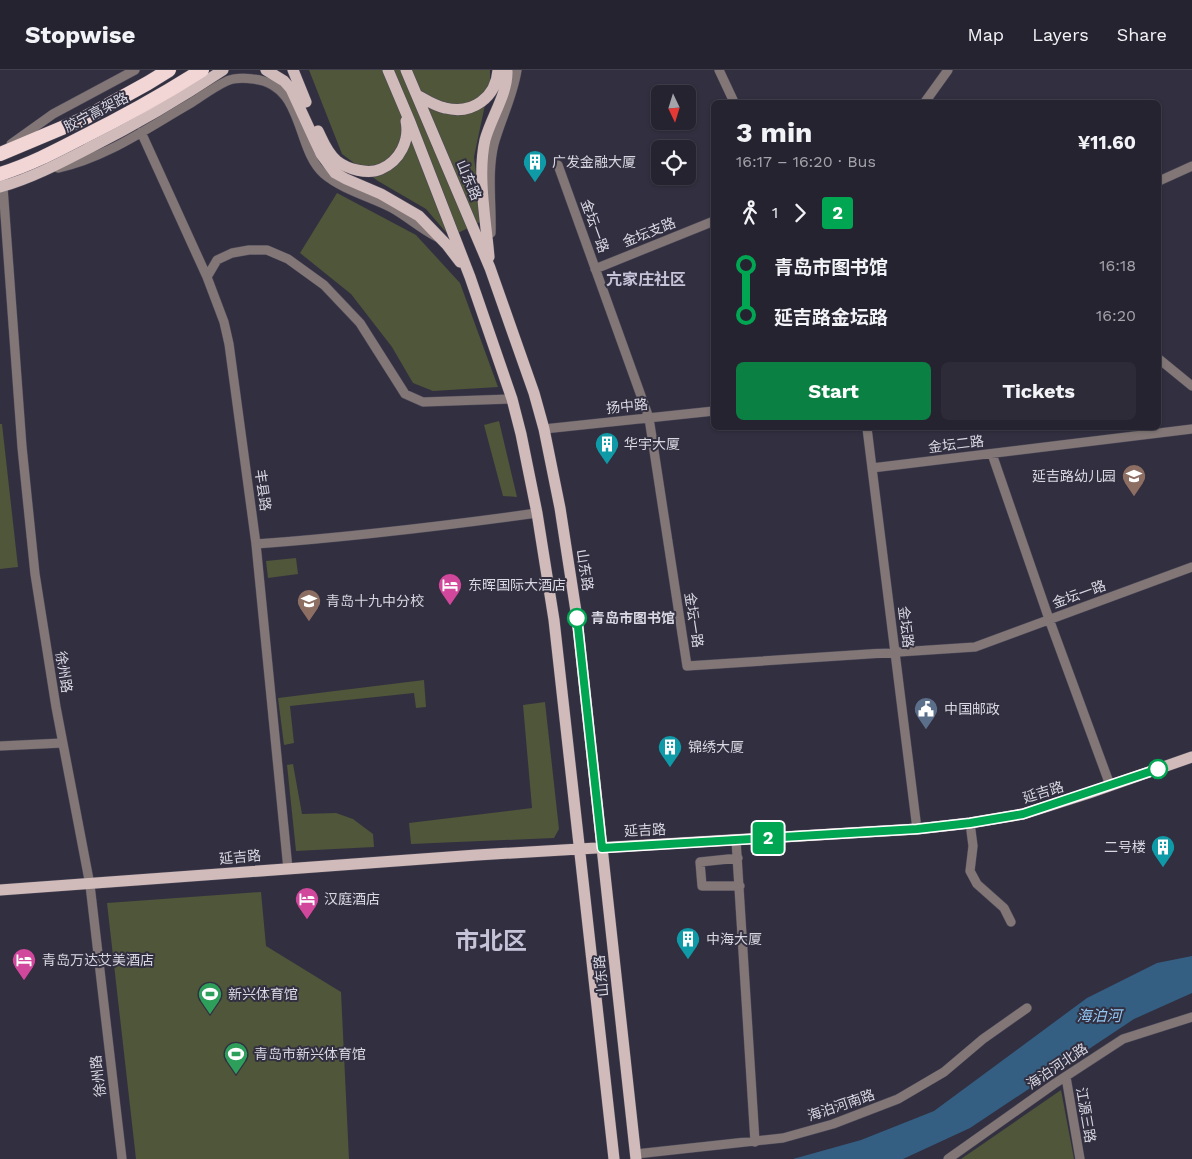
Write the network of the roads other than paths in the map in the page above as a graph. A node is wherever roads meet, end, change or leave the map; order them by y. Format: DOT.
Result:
graph roads {
  1 [pos="135,70"];
  2 [pos="169,70"];
  3 [pos="202,70"];
  4 [pos="266,70"];
  5 [pos="293,70"];
  6 [pos="388,70"];
  7 [pos="406,70"];
  8 [pos="498,70"];
  9 [pos="507,70"];
  10 [pos="517,70"];
  11 [pos="718,70"];
  12 [pos="948,70"];
  13 [pos="223,71"];
  14 [pos="239,75"];
  15 [pos="417,95"];
  16 [pos="733,100"];
  17 [pos="926,100"];
  18 [pos="404,109"];
  19 [pos="141,132"];
  20 [pos="0,153"];
  21 [pos="558,165"];
  22 [pos="1192,166"];
  23 [pos="38,172"];
  24 [pos="1161,180"];
  25 [pos="1,183"];
  26 [pos="711,222"];
  27 [pos="443,241"];
  28 [pos="490,268"];
  29 [pos="595,269"];
  30 [pos="207,277"];
  31 [pos="470,277"];
  32 [pos="1161,361"];
  33 [pos="1192,386"];
  34 [pos="512,400"];
  35 [pos="711,411"];
  36 [pos="649,418"];
  37 [pos="544,429"];
  38 [pos="867,430"];
  39 [pos="1192,430"];
  40 [pos="992,454"];
  41 [pos="872,468"];
  42 [pos="537,513"];
  43 [pos="256,544"];
  44 [pos="1192,567"];
  45 [pos="1049,620"];
  46 [pos="895,654"];
  47 [pos="62,743"];
  48 [pos="0,746"];
  49 [pos="1192,757"];
  50 [pos="1110,785"];
  51 [pos="970,823"];
  52 [pos="917,829"];
  53 [pos="736,840"];
  54 [pos="602,848"];
  55 [pos="579,849"];
  56 [pos="738,858"];
  57 [pos="288,868"];
  58 [pos="90,884"];
  59 [pos="740,886"];
  60 [pos="0,890"];
  61 [pos="1011,922"];
  62 [pos="1027,1008"];
  63 [pos="1192,1017"];
  64 [pos="1066,1077"];
  65 [pos="755,1142"];
  66 [pos="636,1157"];
  67 [pos="122,1159"];
  68 [pos="614,1159"];
  69 [pos="948,1159"];
  70 [pos="1080,1159"];
  1 -- 20 [label="street"];
  2 -- 20 [label="highway, 胶宁高架路"];
  3 -- 25 [label="highway, 胶宁高架路"];
  4 -- 27 [label="main road"];
  5 -- 18 [label="main road"];
  6 -- 18 [label="main road, 山东路"];
  7 -- 15 [label="main road, 山东路"];
  8 -- 15 [label="main road"];
  9 -- 28 [label="main road"];
  10 -- 28 [label="street"];
  11 -- 16 [label="street"];
  12 -- 17 [label="street"];
  13 -- 23 [label="main road"];
  14 -- 19 [label="street"];
  14 -- 27 [label="street"];
  15 -- 28 [label="main road, 山东路"];
  18 -- 31 [label="main road, 山东路"];
  19 -- 23 [label="street"];
  19 -- 30 [label="street, 丰县路"];
  21 -- 29 [label="street, 金坛一路"];
  22 -- 24 [label="street"];
  23 -- 25 [label="main road"];
  25 -- 47 [label="street, 徐州路"];
  26 -- 29 [label="street, 金坛支路"];
  27 -- 31 [label="main road"];
  28 -- 37 [label="main road, 山东路"];
  29 -- 36 [label="street, 金坛一路"];
  30 -- 34 [label="street"];
  30 -- 43 [label="street, 丰县路"];
  31 -- 34 [label="main road, 山东路"];
  32 -- 33 [label="street"];
  34 -- 42 [label="main road, 山东路"];
  35 -- 36 [label="street, 扬中路"];
  36 -- 37 [label="street, 扬中路"];
  36 -- 46 [label="street, 金坛一路"];
  37 -- 54 [label="main road, 山东路"];
  38 -- 41 [label="street, 金坛路"];
  39 -- 40 [label="street, 金坛二路"];
  40 -- 41 [label="street, 金坛二路"];
  40 -- 45 [label="street"];
  41 -- 46 [label="street, 金坛路"];
  42 -- 43 [label="street"];
  42 -- 55 [label="main road, 山东路"];
  43 -- 57 [label="street, 丰县路"];
  44 -- 45 [label="street, 金坛一路"];
  45 -- 46 [label="street, 金坛一路"];
  45 -- 50 [label="street"];
  46 -- 52 [label="street, 金坛路"];
  47 -- 48 [label="street"];
  47 -- 58 [label="street, 徐州路"];
  49 -- 50 [label="main road, 延吉路"];
  50 -- 51 [label="main road, 延吉路"];
  51 -- 52 [label="main road, 延吉路"];
  51 -- 61 [label="street"];
  52 -- 53 [label="main road, 延吉路"];
  53 -- 54 [label="main road, 延吉路"];
  53 -- 56 [label="street"];
  54 -- 55 [label="main road, 延吉路"];
  54 -- 66 [label="main road, 山东路"];
  55 -- 57 [label="main road, 延吉路"];
  55 -- 68 [label="main road, 山东路"];
  56 -- 59 [label="street"];
  56 -- 59 [label="street"];
  57 -- 58 [label="main road, 延吉路"];
  58 -- 60 [label="main road, 延吉路"];
  58 -- 67 [label="street, 徐州路"];
  59 -- 65 [label="street"];
  62 -- 65 [label="street, 海泊河南路"];
  63 -- 64 [label="street, 海泊河北路"];
  64 -- 69 [label="street, 海泊河北路"];
  64 -- 70 [label="street, 江源三路"];
  65 -- 66 [label="street, 海泊河南路"];
}
